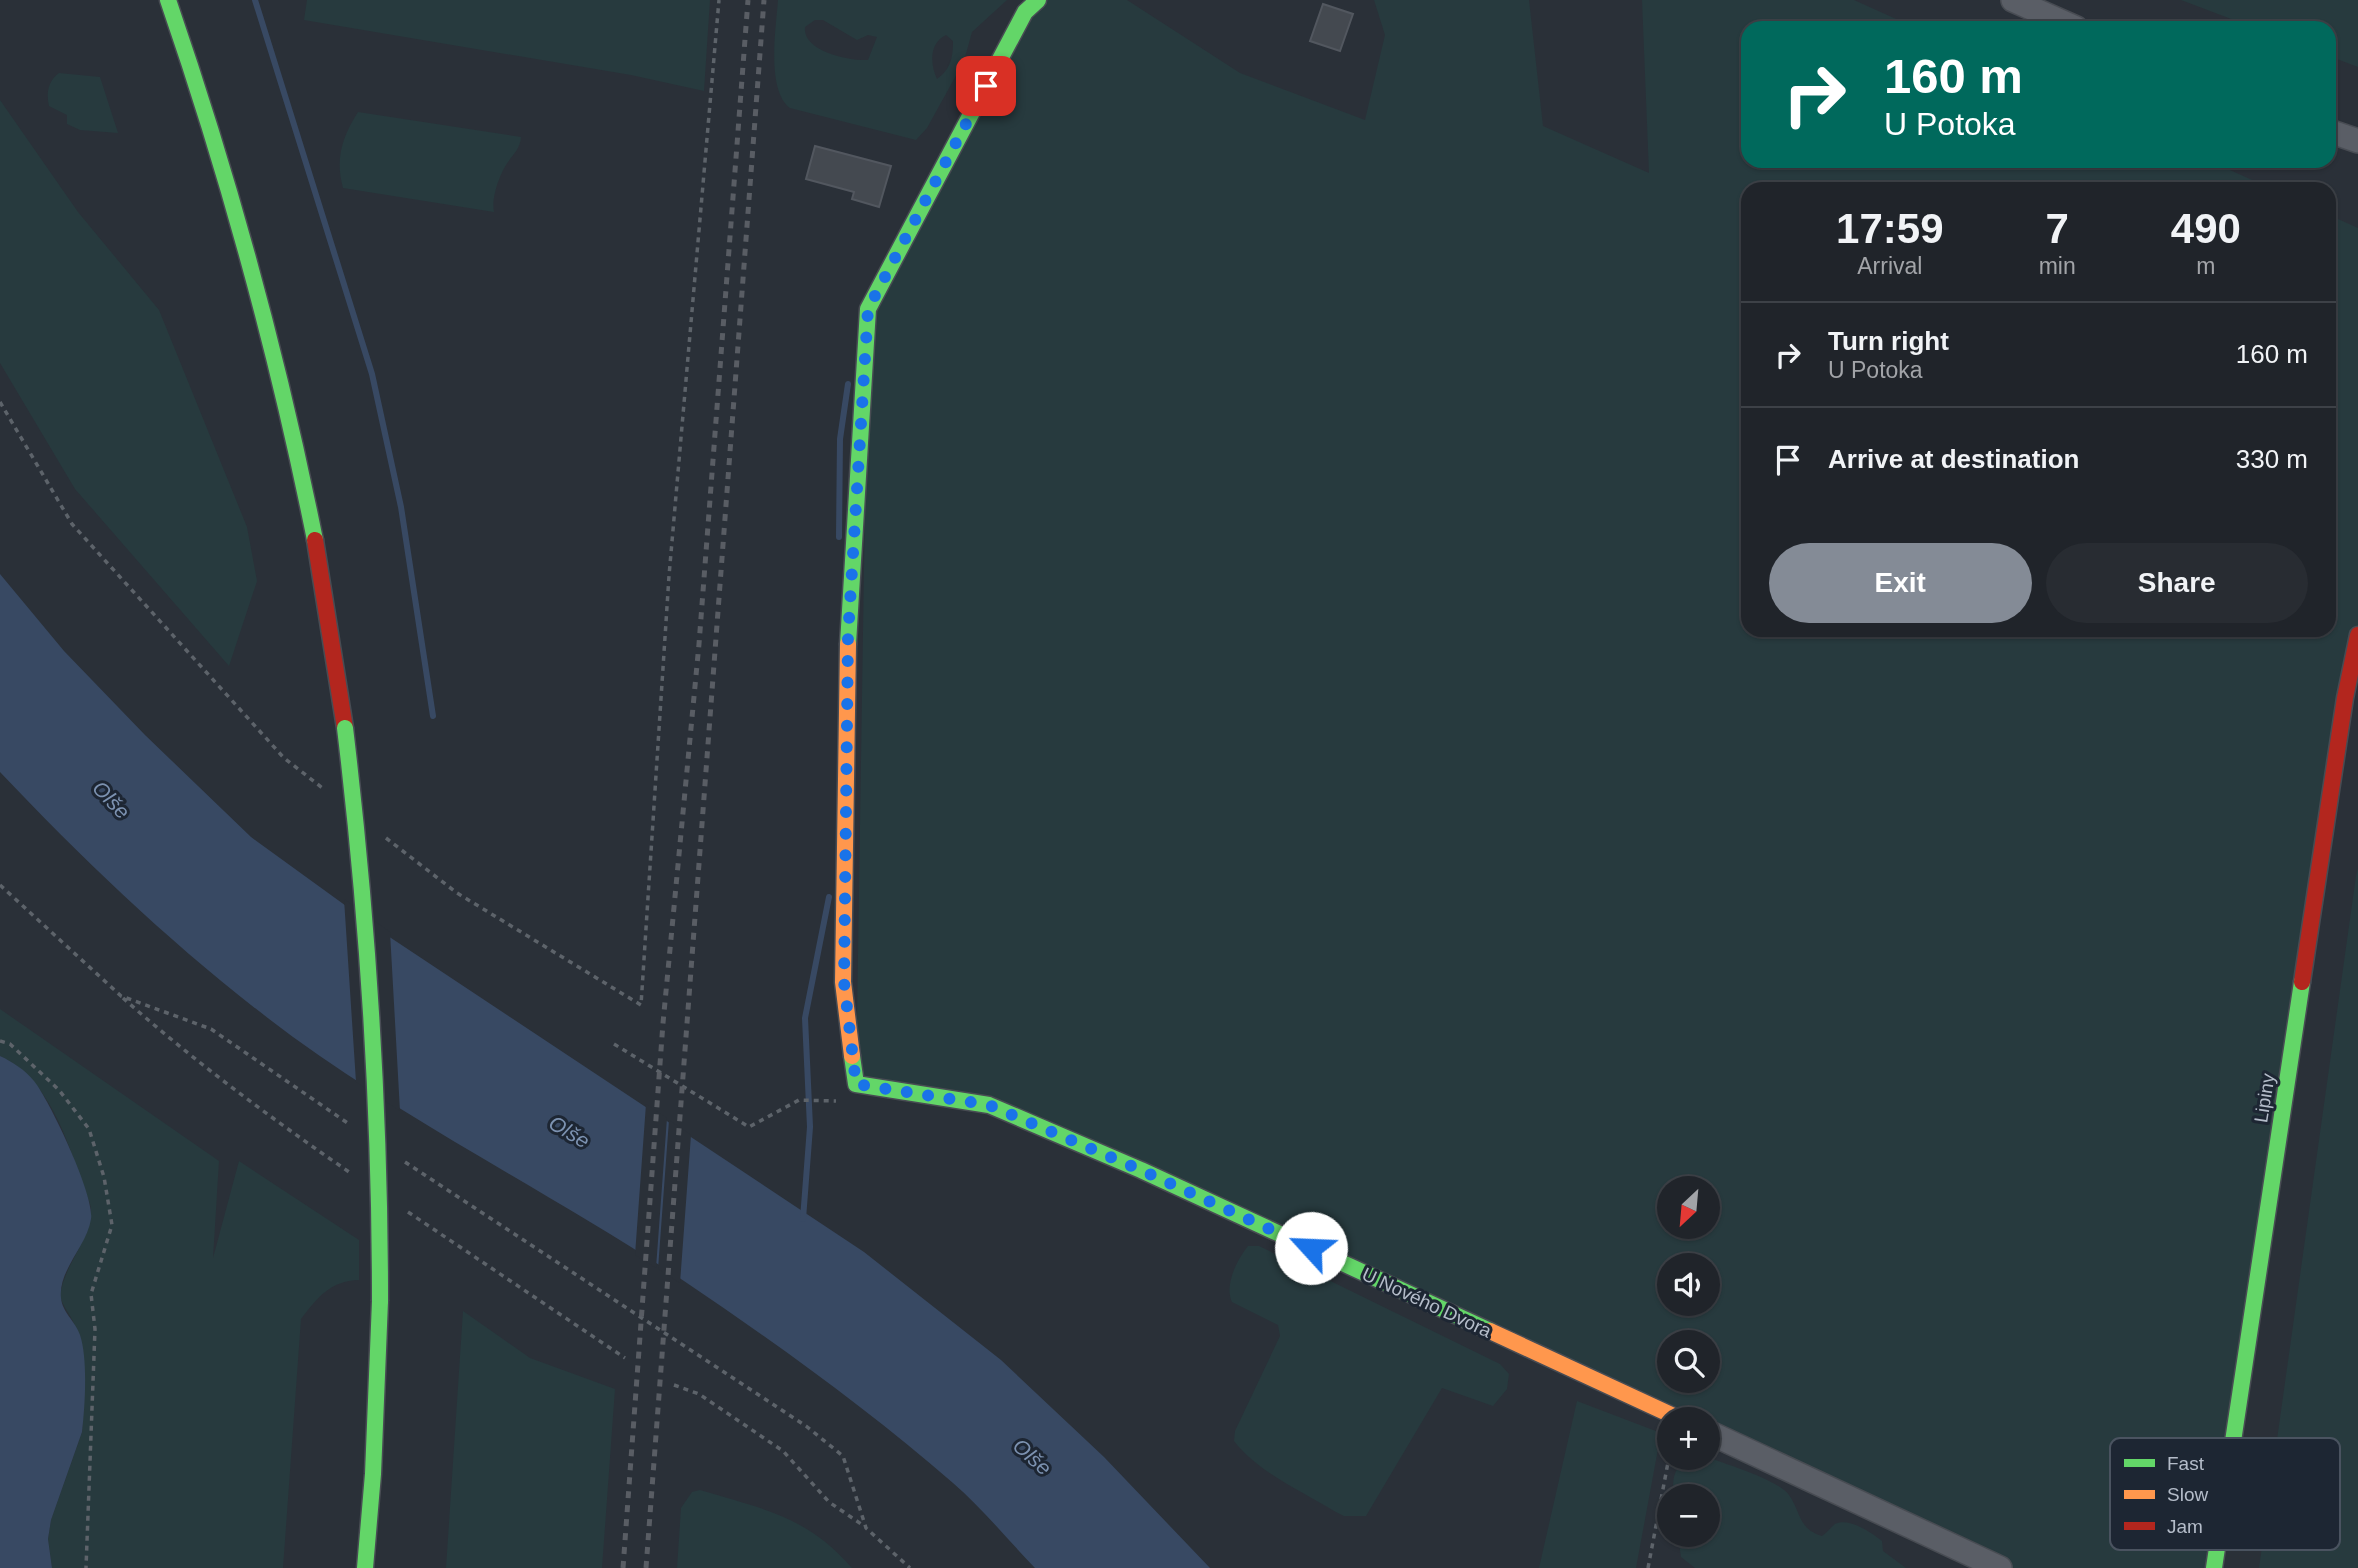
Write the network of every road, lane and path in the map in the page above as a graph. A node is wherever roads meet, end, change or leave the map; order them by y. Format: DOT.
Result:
graph roads {
  1 [pos="167,0"];
  2 [pos="719,0"];
  3 [pos="1038,0"];
  4 [pos="2012,0"];
  5 [pos="2060,21"];
  6 [pos="2336,133"];
  7 [pos="2358,141"];
  8 [pos="0,402"];
  9 [pos="2358,635"];
  10 [pos="327,792"];
  11 [pos="381,834"];
  12 [pos="0,886"];
  13 [pos="0,1041"];
  14 [pos="614,1044"];
  15 [pos="856,1084"];
  16 [pos="358,1129"];
  17 [pos="402,1159"];
  18 [pos="674,1385"];
  19 [pos="1657,1408"];
  20 [pos="1720,1438"];
  21 [pos="2234,1438"];
  22 [pos="1667,1470"];
  23 [pos="866,1528"];
  24 [pos="2217,1550"];
  25 [pos="86,1568"];
  26 [pos="365,1568"];
  27 [pos="909,1568"];
  28 [pos="1648,1568"];
  29 [pos="2000,1568"];
  30 [pos="2214,1568"];
  1 -- 26 [label="street, bridge"];
  2 -- 11 [label="path"];
  3 -- 15 [label="street"];
  4 -- 5 [label="street"];
  6 -- 7 [label="street"];
  8 -- 10 [label="path"];
  9 -- 21 [label="street, Lipiny"];
  12 -- 16 [label="path"];
  13 -- 25 [label="path"];
  14 -- 15 [label="path"];
  15 -- 19 [label="street, U Nového Dvora"];
  17 -- 23 [label="path"];
  18 -- 23 [label="path"];
  20 -- 29 [label="street"];
  22 -- 28 [label="path"];
  23 -- 27 [label="path"];
  24 -- 30 [label="street, Lipiny"];
}
